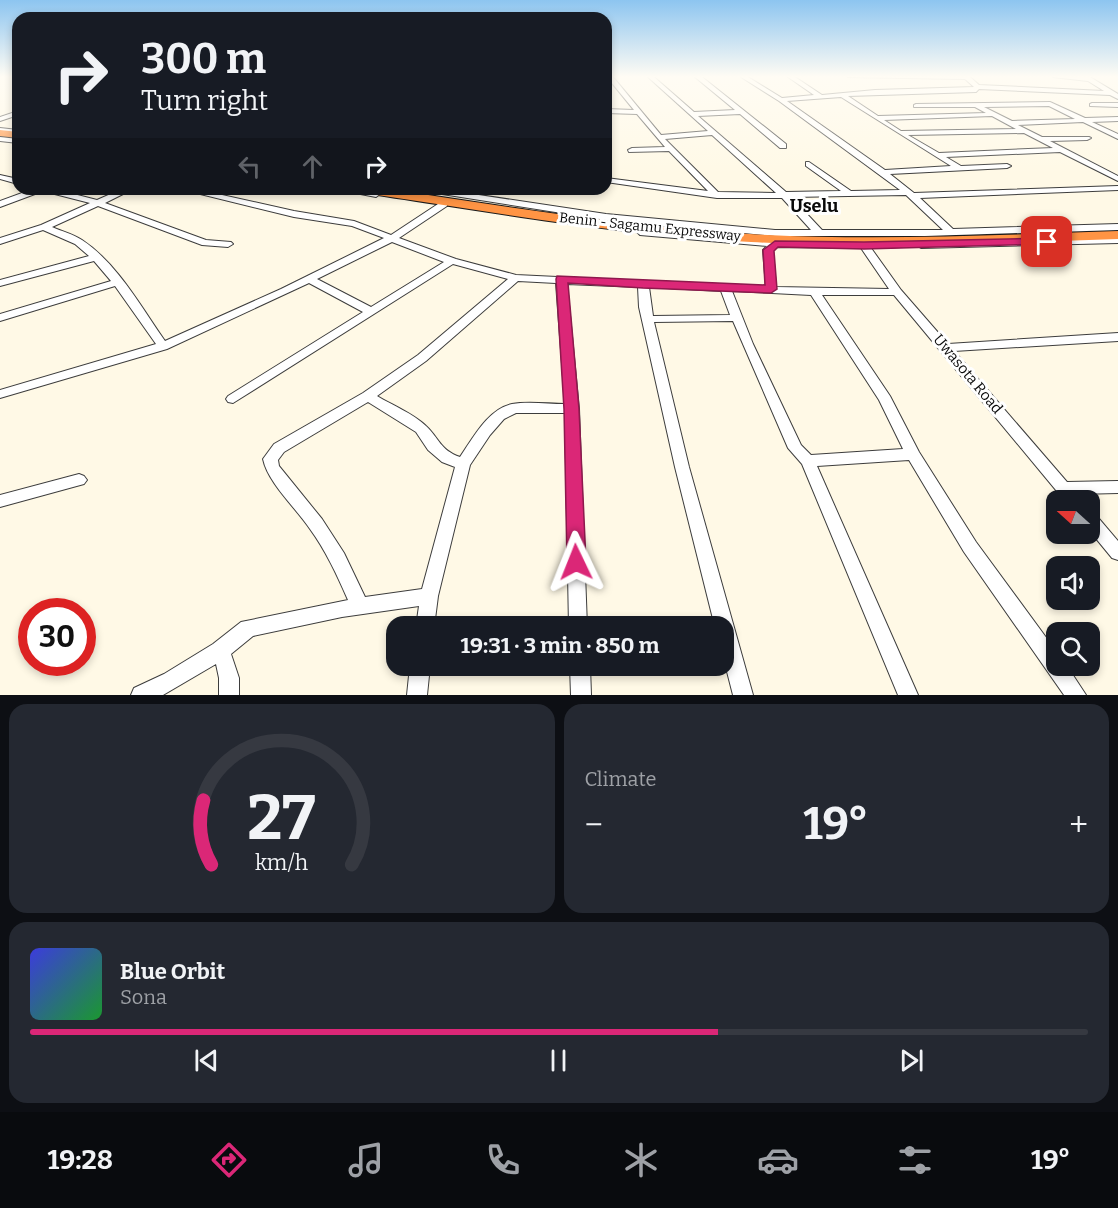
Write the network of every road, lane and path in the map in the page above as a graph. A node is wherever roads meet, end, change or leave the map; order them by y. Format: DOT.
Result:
graph roads {
  1 [pos="635,109"];
  2 [pos="686,109"];
  3 [pos="794,109"];
  4 [pos="864,109"];
  5 [pos="983,109"];
  6 [pos="1065,109"];
  7 [pos="741,111"];
  8 [pos="637,112"];
  9 [pos="612,113"];
  10 [pos="691,114"];
  11 [pos="995,115"];
  12 [pos="877,118"];
  13 [pos="1118,119"];
  14 [pos="1085,120"];
  15 [pos="1012,123"];
  16 [pos="1026,131"];
  17 [pos="713,133"];
  18 [pos="900,133"];
  19 [pos="659,137"];
  20 [pos="1118,137"];
  21 [pos="1087,138"];
  22 [pos="1040,139"];
  23 [pos="783,146"];
  24 [pos="669,149"];
  25 [pos="632,150"];
  26 [pos="1061,150"];
  27 [pos="938,155"];
  28 [pos="809,164"];
  29 [pos="1007,166"];
  30 [pos="959,168"];
  31 [pos="883,172"];
  32 [pos="1118,179"];
  33 [pos="612,181"];
  34 [pos="1118,188"];
  35 [pos="849,192"];
  36 [pos="910,194"];
  37 [pos="25,195"];
  38 [pos="66,195"];
  39 [pos="116,195"];
  40 [pos="210,195"];
  41 [pos="385,195"];
  42 [pos="403,195"];
  43 [pos="433,195"];
  44 [pos="466,195"];
  45 [pos="717,195"];
  46 [pos="785,196"];
  47 [pos="98,203"];
  48 [pos="0,204"];
  49 [pos="444,204"];
  50 [pos="519,213"];
  51 [pos="44,227"];
  52 [pos="950,231"];
  53 [pos="1118,233"];
  54 [pos="820,234"];
  55 [pos="392,238"];
  56 [pos="0,241"];
  57 [pos="228,244"];
  58 [pos="775,244"];
  59 [pos="864,245"];
  60 [pos="94,258"];
  61 [pos="452,261"];
  62 [pos="516,278"];
  63 [pos="308,279"];
  64 [pos="561,279"];
  65 [pos="117,282"];
  66 [pos="0,283"];
  67 [pos="643,285"];
  68 [pos="725,287"];
  69 [pos="771,289"];
  70 [pos="814,292"];
  71 [pos="897,292"];
  72 [pos="372,312"];
  73 [pos="0,318"];
  74 [pos="737,318"];
  75 [pos="648,319"];
  76 [pos="1118,337"];
  77 [pos="163,346"];
  78 [pos="946,348"];
  79 [pos="0,394"];
  80 [pos="368,396"];
  81 [pos="233,399"];
  82 [pos="572,409"];
  83 [pos="913,454"];
  84 [pos="808,461"];
  85 [pos="463,464"];
  86 [pos="79,480"];
  87 [pos="1063,488"];
  88 [pos="1118,488"];
  89 [pos="0,501"];
  90 [pos="1100,532"];
  91 [pos="1118,553"];
  92 [pos="429,596"];
  93 [pos="360,606"];
  94 [pos="426,616"];
  95 [pos="578,616"];
  96 [pos="220,651"];
  97 [pos="419,676"];
  98 [pos="580,676"];
  99 [pos="141,695"];
  100 [pos="229,695"];
  101 [pos="417,695"];
  102 [pos="581,695"];
  103 [pos="743,695"];
  104 [pos="909,695"];
  105 [pos="1076,695"];
  1 -- 8 [label="street"];
  2 -- 10 [label="street"];
  3 -- 31 [label="street"];
  4 -- 12 [label="street"];
  5 -- 11 [label="street"];
  6 -- 14 [label="street"];
  7 -- 10 [label="street"];
  7 -- 23 [label="street"];
  8 -- 9 [label="street"];
  8 -- 19 [label="street"];
  10 -- 17 [label="street"];
  11 -- 12 [label="street"];
  11 -- 15 [label="street"];
  12 -- 18 [label="street"];
  13 -- 14 [label="street"];
  14 -- 15 [label="street"];
  14 -- 20 [label="street"];
  15 -- 16 [label="street"];
  16 -- 18 [label="street"];
  16 -- 22 [label="street"];
  17 -- 19 [label="street"];
  17 -- 46 [label="street"];
  18 -- 27 [label="street"];
  19 -- 24 [label="street"];
  21 -- 22 [label="street"];
  22 -- 26 [label="street"];
  24 -- 25 [label="street"];
  24 -- 45 [label="street"];
  26 -- 27 [label="street"];
  26 -- 32 [label="street"];
  27 -- 30 [label="street"];
  28 -- 35 [label="street"];
  29 -- 30 [label="street"];
  30 -- 31 [label="street"];
  31 -- 36 [label="street"];
  33 -- 45 [label="street"];
  34 -- 36 [label="street"];
  35 -- 36 [label="street"];
  35 -- 46 [label="street"];
  36 -- 52 [label="street"];
  37 -- 48 [label="street"];
  38 -- 47 [label="street"];
  39 -- 47 [label="street"];
  40 -- 55 [label="street"];
  41 -- 49 [label="street"];
  42 -- 50 [label="highway, Benin - Sagamu Expressway"];
  43 -- 53 [label="highway"];
  44 -- 54 [label="street"];
  45 -- 46 [label="street"];
  46 -- 54 [label="street"];
  47 -- 51 [label="street"];
  47 -- 57 [label="street"];
  49 -- 50 [label="street"];
  49 -- 55 [label="street"];
  50 -- 53 [label="highway, Benin - Sagamu Expressway"];
  50 -- 58 [label="street"];
  51 -- 56 [label="street"];
  51 -- 60 [label="street"];
  52 -- 53 [label="street"];
  52 -- 54 [label="street"];
  53 -- 59 [label="street"];
  55 -- 61 [label="street"];
  55 -- 63 [label="street"];
  58 -- 59 [label="street"];
  58 -- 69 [label="street"];
  59 -- 71 [label="street, Uwasota Road"];
  60 -- 65 [label="street"];
  60 -- 66 [label="street"];
  61 -- 62 [label="street"];
  61 -- 72 [label="street"];
  62 -- 64 [label="street"];
  62 -- 80 [label="street"];
  63 -- 72 [label="street"];
  63 -- 77 [label="street"];
  64 -- 67 [label="street"];
  64 -- 82 [label="street"];
  65 -- 73 [label="street"];
  65 -- 77 [label="street"];
  67 -- 68 [label="street"];
  67 -- 75 [label="street"];
  68 -- 69 [label="street"];
  68 -- 74 [label="street"];
  69 -- 70 [label="street"];
  70 -- 71 [label="street"];
  70 -- 83 [label="street"];
  71 -- 78 [label="street, Uwasota Road"];
  72 -- 81 [label="street"];
  74 -- 75 [label="street"];
  74 -- 84 [label="street"];
  75 -- 103 [label="street"];
  76 -- 78 [label="street"];
  77 -- 79 [label="street"];
  78 -- 87 [label="street, Uwasota Road"];
  80 -- 85 [label="street"];
  80 -- 93 [label="street"];
  82 -- 85 [label="street"];
  82 -- 95 [label="street"];
  83 -- 84 [label="street"];
  83 -- 105 [label="street"];
  84 -- 104 [label="street"];
  85 -- 92 [label="street"];
  86 -- 89 [label="street"];
  87 -- 88 [label="street"];
  90 -- 91 [label="street"];
  92 -- 93 [label="street"];
  92 -- 94 [label="street"];
  93 -- 96 [label="street"];
  96 -- 99 [label="street"];
  96 -- 100 [label="street"];
  97 -- 101 [label="street"];
  98 -- 102 [label="street"];
}
